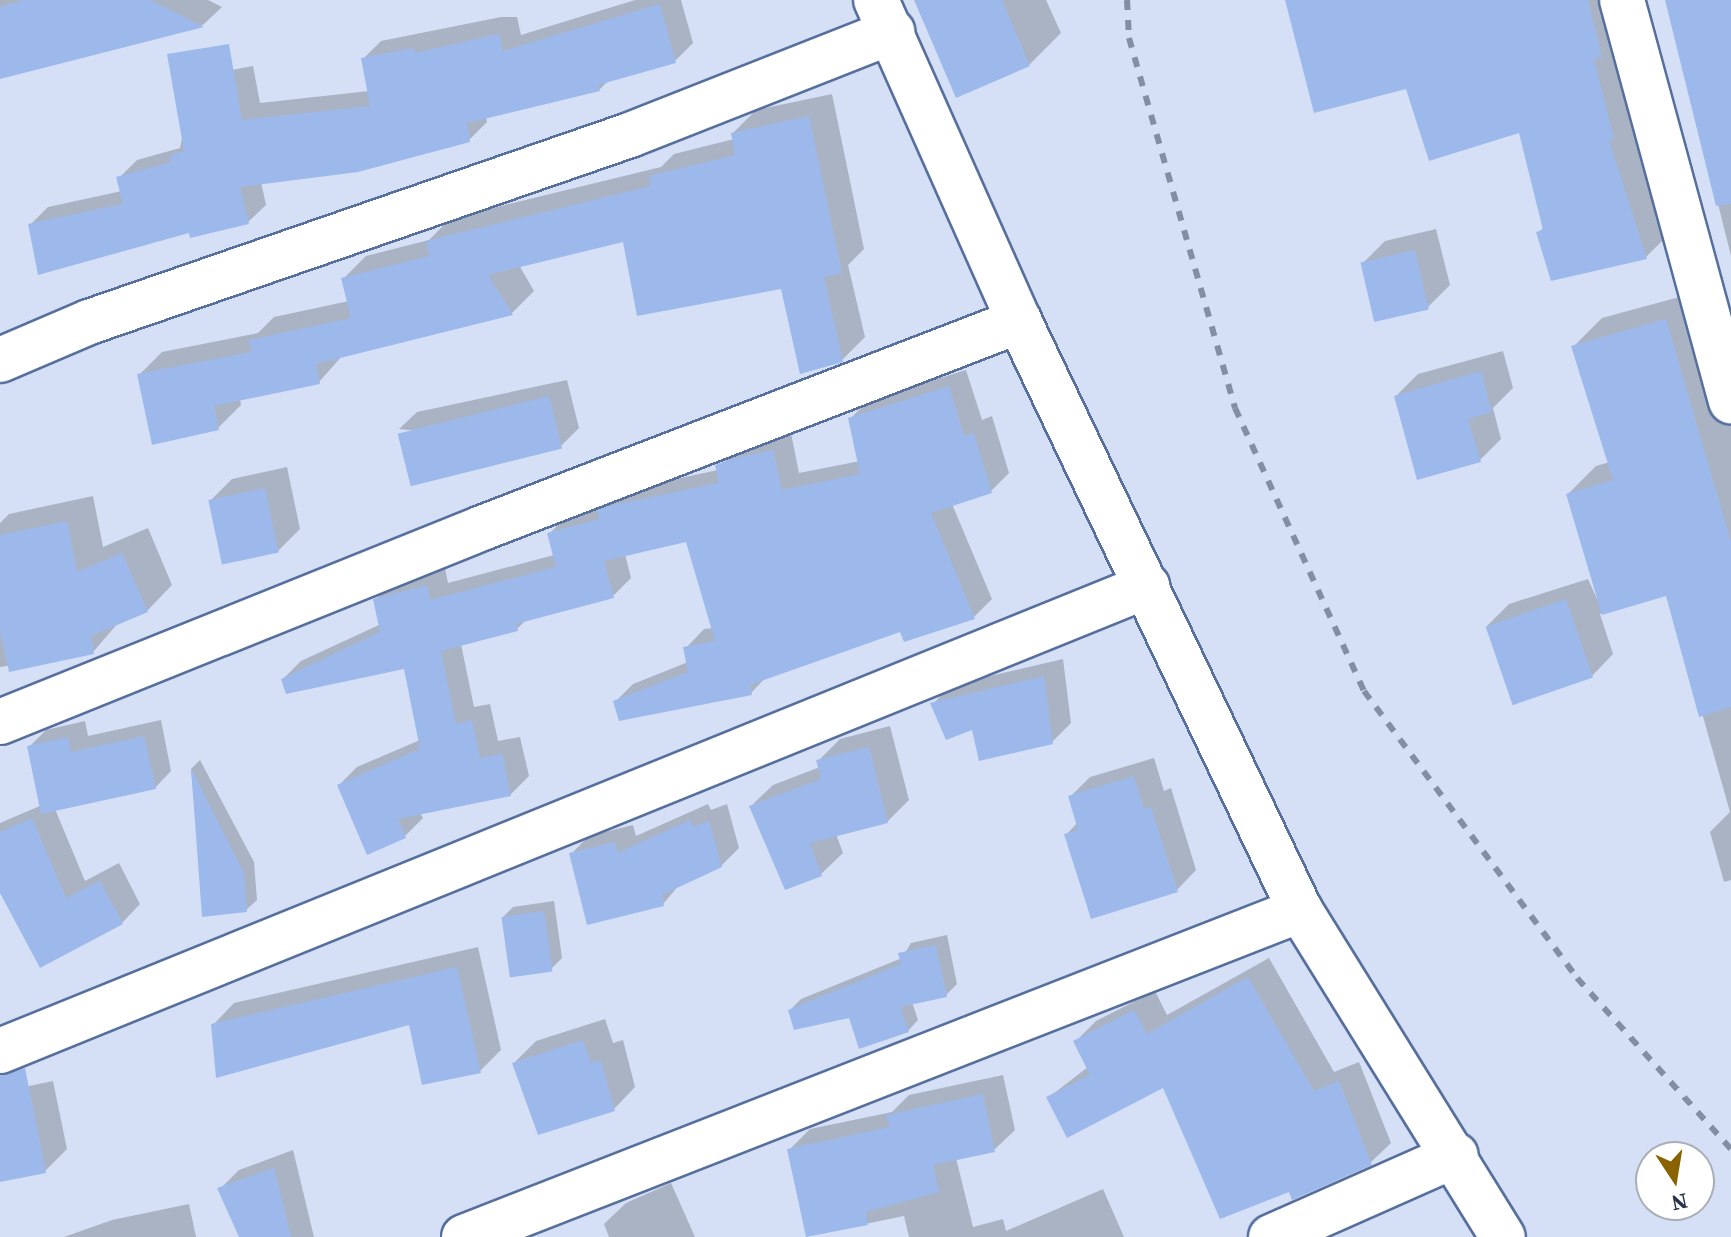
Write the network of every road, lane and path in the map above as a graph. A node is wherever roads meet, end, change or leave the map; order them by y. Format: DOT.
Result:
graph roads {
  1 [pos="1622,0"];
  2 [pos="884,16"];
  3 [pos="1019,321"];
  4 [pos="0,360"];
  5 [pos="1731,401"];
  6 [pos="1147,586"];
  7 [pos="0,722"];
  8 [pos="1300,910"];
  9 [pos="0,1051"];
  10 [pos="1456,1155"];
  11 [pos="464,1237"];
  12 [pos="1271,1237"];
  13 [pos="1503,1237"];
  1 -- 5 [label="street"];
  2 -- 3 [label="street"];
  2 -- 4 [label="street"];
  3 -- 6 [label="street"];
  3 -- 7 [label="street"];
  6 -- 8 [label="street"];
  6 -- 9 [label="street"];
  8 -- 10 [label="street"];
  8 -- 11 [label="street"];
  10 -- 12 [label="street"];
  10 -- 13 [label="street"];
}
